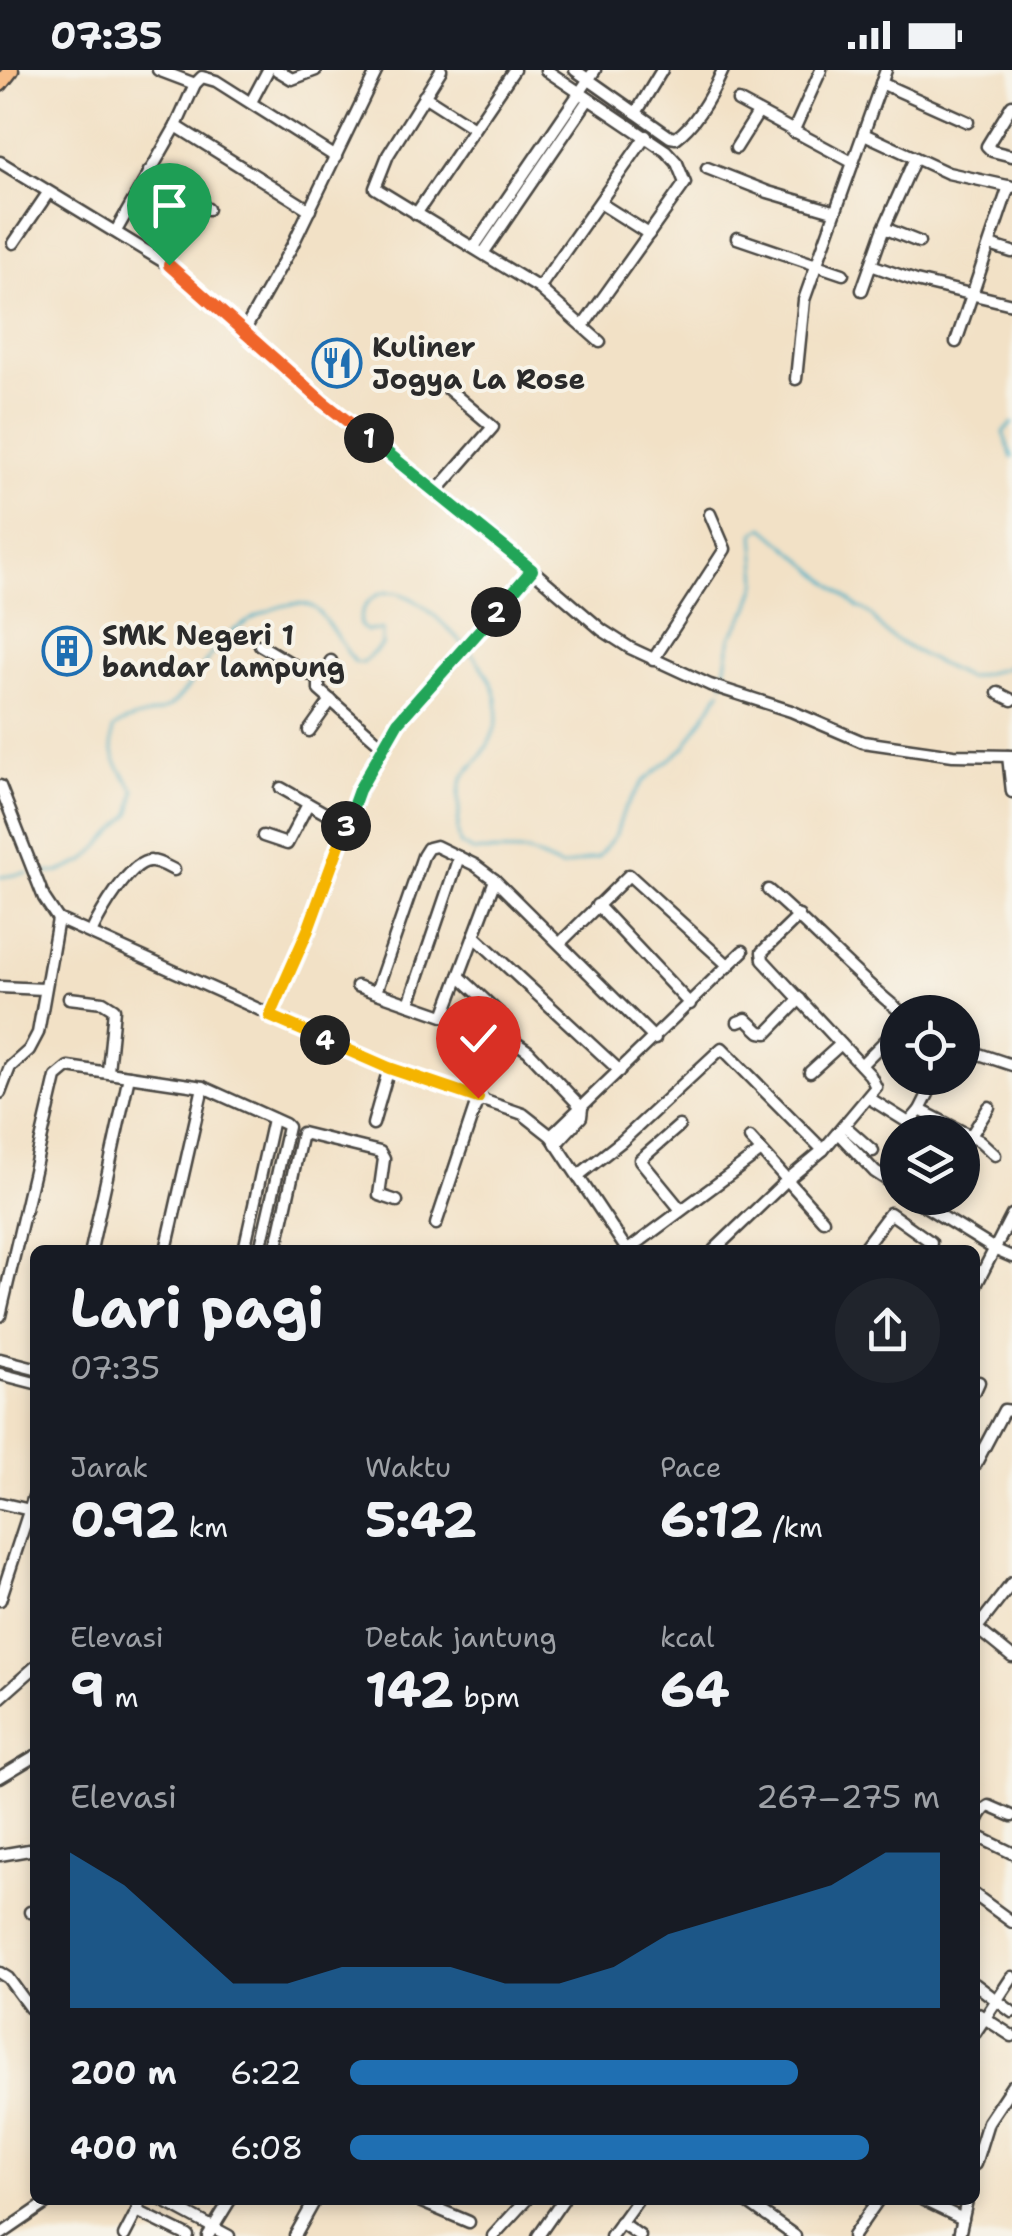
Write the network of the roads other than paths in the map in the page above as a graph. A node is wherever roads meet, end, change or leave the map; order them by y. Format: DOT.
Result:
graph roads {
  1 [pos="158,70"];
  2 [pos="268,70"];
  3 [pos="277,70"];
  4 [pos="316,70"];
  5 [pos="378,70"];
  6 [pos="441,70"];
  7 [pos="514,70"];
  8 [pos="546,70"];
  9 [pos="575,70"];
  10 [pos="662,70"];
  11 [pos="723,70"];
  12 [pos="821,70"];
  13 [pos="886,70"];
  14 [pos="195,84"];
  15 [pos="881,84"];
  16 [pos="587,86"];
  17 [pos="424,96"];
  18 [pos="738,100"];
  19 [pos="251,102"];
  20 [pos="1012,105"];
  21 [pos="758,112"];
  22 [pos="636,113"];
  23 [pos="968,122"];
  24 [pos="176,126"];
  25 [pos="474,128"];
  26 [pos="793,132"];
  27 [pos="864,134"];
  28 [pos="646,136"];
  29 [pos="736,148"];
  30 [pos="1012,156"];
  31 [pos="336,157"];
  32 [pos="915,158"];
  33 [pos="0,162"];
  34 [pos="852,162"];
  35 [pos="707,168"];
  36 [pos="150,172"];
  37 [pos="1010,186"];
  38 [pos="48,194"];
  39 [pos="600,202"];
  40 [pos="208,210"];
  41 [pos="310,210"];
  42 [pos="833,211"];
  43 [pos="416,214"];
  44 [pos="884,228"];
  45 [pos="116,231"];
  46 [pos="649,234"];
  47 [pos="738,238"];
  48 [pos="919,242"];
  49 [pos="14,243"];
  50 [pos="990,245"];
  51 [pos="479,250"];
  52 [pos="1012,252"];
  53 [pos="816,264"];
  54 [pos="871,264"];
  55 [pos="843,274"];
  56 [pos="539,288"];
  57 [pos="862,290"];
  58 [pos="974,293"];
  59 [pos="1012,304"];
  60 [pos="583,326"];
  61 [pos="243,332"];
  62 [pos="600,342"];
  63 [pos="956,342"];
  64 [pos="796,379"];
  65 [pos="441,383"];
  66 [pos="436,492"];
  67 [pos="710,514"];
  68 [pos="532,570"];
  69 [pos="260,645"];
  70 [pos="653,660"];
  71 [pos="331,661"];
  72 [pos="319,680"];
  73 [pos="998,693"];
  74 [pos="331,700"];
  75 [pos="1012,700"];
  76 [pos="309,730"];
  77 [pos="382,744"];
  78 [pos="1010,756"];
  79 [pos="0,786"];
  80 [pos="281,788"];
  81 [pos="1012,792"];
  82 [pos="308,804"];
  83 [pos="339,820"];
  84 [pos="263,836"];
  85 [pos="459,857"];
  86 [pos="174,870"];
  87 [pos="495,880"];
  88 [pos="768,890"];
  89 [pos="596,905"];
  90 [pos="799,916"];
  91 [pos="58,918"];
  92 [pos="91,933"];
  93 [pos="474,936"];
  94 [pos="560,943"];
  95 [pos="744,950"];
  96 [pos="728,966"];
  97 [pos="459,976"];
  98 [pos="357,986"];
  99 [pos="0,987"];
  100 [pos="44,990"];
  101 [pos="376,992"];
  102 [pos="880,995"];
  103 [pos="68,998"];
  104 [pos="800,999"];
  105 [pos="409,1004"];
  106 [pos="690,1004"];
  107 [pos="270,1016"];
  108 [pos="444,1016"];
  109 [pos="738,1022"];
  110 [pos="654,1039"];
  111 [pos="512,1040"];
  112 [pos="842,1044"];
  113 [pos="880,1046"];
  114 [pos="980,1054"];
  115 [pos="860,1065"];
  116 [pos="1012,1065"];
  117 [pos="389,1068"];
  118 [pos="108,1071"];
  119 [pos="620,1071"];
  120 [pos="810,1072"];
  121 [pos="129,1076"];
  122 [pos="202,1087"];
  123 [pos="0,1094"];
  124 [pos="928,1095"];
  125 [pos="478,1098"];
  126 [pos="869,1098"];
  127 [pos="990,1107"];
  128 [pos="582,1108"];
  129 [pos="920,1110"];
  130 [pos="930,1115"];
  131 [pos="274,1120"];
  132 [pos="980,1122"];
  133 [pos="373,1124"];
  134 [pos="679,1126"];
  135 [pos="288,1127"];
  136 [pos="842,1131"];
  137 [pos="302,1133"];
  138 [pos="750,1138"];
  139 [pos="554,1140"];
  140 [pos="980,1142"];
  141 [pos="823,1150"];
  142 [pos="873,1151"];
  143 [pos="760,1152"];
  144 [pos="995,1156"];
  145 [pos="578,1175"];
  146 [pos="880,1175"];
  147 [pos="787,1180"];
  148 [pos="397,1201"];
  149 [pos="681,1210"];
  150 [pos="937,1215"];
  151 [pos="1012,1215"];
  152 [pos="823,1220"];
  153 [pos="436,1224"];
  154 [pos="92,1245"];
  155 [pos="167,1245"];
  156 [pos="245,1245"];
  157 [pos="261,1245"];
  158 [pos="277,1245"];
  159 [pos="625,1245"];
  160 [pos="635,1245"];
  161 [pos="719,1245"];
  162 [pos="866,1245"];
  163 [pos="930,1245"];
  164 [pos="996,1250"];
  165 [pos="1012,1257"];
  166 [pos="980,1278"];
  167 [pos="0,1316"];
  168 [pos="0,1359"];
  169 [pos="30,1367"];
  170 [pos="0,1374"];
  171 [pos="30,1382"];
  172 [pos="1012,1411"];
  173 [pos="980,1456"];
  174 [pos="0,1503"];
  175 [pos="30,1510"];
  176 [pos="1012,1583"];
  177 [pos="0,1600"];
  178 [pos="980,1622"];
  179 [pos="980,1630"];
  180 [pos="1012,1657"];
  181 [pos="30,1671"];
  182 [pos="0,1698"];
  183 [pos="30,1759"];
  184 [pos="0,1778"];
  185 [pos="1012,1816"];
  186 [pos="980,1822"];
  187 [pos="980,1835"];
  188 [pos="30,1850"];
  189 [pos="1012,1853"];
  190 [pos="0,1855"];
  191 [pos="980,1900"];
  192 [pos="1012,1922"];
  193 [pos="0,1973"];
  194 [pos="1012,1977"];
  195 [pos="980,1988"];
  196 [pos="996,2000"];
  197 [pos="30,2008"];
  198 [pos="1012,2012"];
  199 [pos="980,2015"];
  200 [pos="1012,2036"];
  201 [pos="1012,2086"];
  202 [pos="980,2148"];
  203 [pos="43,2205"];
  204 [pos="139,2205"];
  205 [pos="170,2205"];
  206 [pos="227,2205"];
  207 [pos="312,2205"];
  208 [pos="429,2205"];
  209 [pos="521,2205"];
  210 [pos="560,2205"];
  211 [pos="633,2205"];
  212 [pos="751,2205"];
  213 [pos="875,2205"];
  214 [pos="933,2205"];
  215 [pos="966,2205"];
  216 [pos="964,2220"];
  217 [pos="469,2222"];
  218 [pos="620,2222"];
  219 [pos="210,2232"];
  220 [pos="0,2235"];
  221 [pos="539,2235"];
  222 [pos="124,2236"];
  223 [pos="188,2236"];
  224 [pos="229,2236"];
  225 [pos="295,2236"];
  226 [pos="493,2236"];
  227 [pos="611,2236"];
  228 [pos="640,2236"];
  229 [pos="795,2236"];
  230 [pos="853,2236"];
  231 [pos="960,2236"];
  1 -- 14 [label="street"];
  2 -- 19 [label="street"];
  3 -- 4 [label="street"];
  5 -- 31 [label="street"];
  6 -- 17 [label="street"];
  7 -- 25 [label="street"];
  8 -- 16 [label="street"];
  9 -- 16 [label="street"];
  10 -- 22 [label="street"];
  11 -- 22 [label="street"];
  12 -- 26 [label="street"];
  13 -- 15 [label="street"];
  14 -- 19 [label="street"];
  14 -- 24 [label="street"];
  15 -- 23 [label="street"];
  15 -- 27 [label="street"];
  16 -- 22 [label="street"];
  16 -- 28 [label="street"];
  16 -- 51 [label="street"];
  17 -- 25 [label="street"];
  17 -- 43 [label="street"];
  18 -- 21 [label="street"];
  19 -- 31 [label="street"];
  20 -- 30 [label="street"];
  21 -- 26 [label="street"];
  21 -- 29 [label="street"];
  24 -- 36 [label="street"];
  24 -- 41 [label="street"];
  25 -- 43 [label="street"];
  26 -- 34 [label="street"];
  27 -- 32 [label="street"];
  27 -- 34 [label="street"];
  28 -- 39 [label="street"];
  28 -- 46 [label="street"];
  31 -- 41 [label="street"];
  32 -- 37 [label="street"];
  32 -- 44 [label="street"];
  33 -- 38 [label="street"];
  34 -- 42 [label="street"];
  35 -- 42 [label="street"];
  36 -- 40 [label="street"];
  36 -- 45 [label="street"];
  37 -- 50 [label="street"];
  38 -- 45 [label="street"];
  38 -- 49 [label="street"];
  39 -- 46 [label="street"];
  39 -- 56 [label="street"];
  41 -- 61 [label="street"];
  42 -- 53 [label="street"];
  43 -- 51 [label="street"];
  44 -- 48 [label="street"];
  44 -- 54 [label="street"];
  45 -- 61 [label="street"];
  46 -- 60 [label="street"];
  47 -- 53 [label="street"];
  50 -- 52 [label="street"];
  50 -- 58 [label="street"];
  51 -- 56 [label="street"];
  53 -- 55 [label="street"];
  53 -- 64 [label="street"];
  54 -- 57 [label="street"];
  54 -- 58 [label="street"];
  56 -- 60 [label="street"];
  58 -- 59 [label="street"];
  58 -- 63 [label="street"];
  60 -- 62 [label="street"];
  61 -- 66 [label="street"];
  65 -- 66 [label="street"];
  66 -- 68 [label="street"];
  67 -- 70 [label="street"];
  68 -- 70 [label="street"];
  68 -- 77 [label="street"];
  69 -- 72 [label="street"];
  70 -- 78 [label="street"];
  71 -- 72 [label="street"];
  72 -- 74 [label="street"];
  73 -- 75 [label="street"];
  74 -- 76 [label="street"];
  74 -- 77 [label="street"];
  77 -- 83 [label="street"];
  78 -- 81 [label="street"];
  79 -- 91 [label="street"];
  80 -- 82 [label="street"];
  82 -- 83 [label="street"];
  82 -- 84 [label="street"];
  83 -- 107 [label="street"];
  85 -- 87 [label="street"];
  85 -- 101 [label="street"];
  85 -- 105 [label="street"];
  86 -- 92 [label="street"];
  87 -- 93 [label="street"];
  87 -- 94 [label="street"];
  88 -- 90 [label="street"];
  89 -- 94 [label="street"];
  89 -- 96 [label="street"];
  89 -- 106 [label="street"];
  90 -- 102 [label="street"];
  90 -- 104 [label="street"];
  91 -- 92 [label="street"];
  91 -- 100 [label="street"];
  92 -- 107 [label="street"];
  93 -- 97 [label="street"];
  93 -- 119 [label="street"];
  94 -- 110 [label="street"];
  95 -- 96 [label="street"];
  96 -- 106 [label="street"];
  97 -- 108 [label="street"];
  97 -- 111 [label="street"];
  98 -- 101 [label="street"];
  99 -- 100 [label="street"];
  100 -- 123 [label="street"];
  101 -- 105 [label="street"];
  103 -- 118 [label="street"];
  104 -- 109 [label="street"];
  104 -- 112 [label="street"];
  105 -- 108 [label="street"];
  106 -- 110 [label="street"];
  107 -- 117 [label="street"];
  108 -- 111 [label="street"];
  110 -- 119 [label="street"];
  111 -- 128 [label="street"];
  112 -- 115 [label="street"];
  112 -- 120 [label="street"];
  113 -- 115 [label="street"];
  114 -- 116 [label="street"];
  115 -- 126 [label="street"];
  117 -- 125 [label="street"];
  117 -- 133 [label="street"];
  118 -- 121 [label="street"];
  118 -- 167 [label="street"];
  119 -- 128 [label="street"];
  121 -- 122 [label="street"];
  121 -- 154 [label="street"];
  122 -- 131 [label="street"];
  122 -- 155 [label="street"];
  124 -- 129 [label="street"];
  125 -- 139 [label="street"];
  125 -- 153 [label="street"];
  126 -- 129 [label="street"];
  126 -- 136 [label="street"];
  127 -- 132 [label="street"];
  128 -- 139 [label="street"];
  129 -- 130 [label="street"];
  131 -- 135 [label="street"];
  131 -- 156 [label="street"];
  134 -- 149 [label="street"];
  135 -- 137 [label="street"];
  135 -- 157 [label="street"];
  136 -- 141 [label="street"];
  136 -- 142 [label="street"];
  136 -- 146 [label="street"];
  137 -- 148 [label="street"];
  137 -- 158 [label="street"];
  138 -- 143 [label="street"];
  139 -- 145 [label="street"];
  140 -- 144 [label="street"];
  141 -- 145 [label="street"];
  141 -- 147 [label="street"];
  143 -- 147 [label="street"];
  143 -- 149 [label="street"];
  145 -- 159 [label="street"];
  147 -- 152 [label="street"];
  147 -- 161 [label="street"];
  149 -- 160 [label="street"];
  150 -- 164 [label="street"];
  151 -- 164 [label="street"];
  162 -- 163 [label="street"];
  164 -- 165 [label="street"];
  164 -- 166 [label="street"];
  168 -- 169 [label="street"];
  170 -- 171 [label="street"];
  172 -- 173 [label="street"];
  174 -- 175 [label="street"];
  175 -- 177 [label="street"];
  176 -- 178 [label="street"];
  179 -- 180 [label="street"];
  181 -- 182 [label="street"];
  183 -- 184 [label="street"];
  185 -- 186 [label="street"];
  187 -- 189 [label="street"];
  188 -- 190 [label="street"];
  191 -- 192 [label="street"];
  193 -- 197 [label="street"];
  194 -- 196 [label="street"];
  195 -- 196 [label="street"];
  196 -- 198 [label="street"];
  196 -- 199 [label="street"];
  199 -- 200 [label="street"];
  201 -- 202 [label="street"];
  203 -- 220 [label="street"];
  204 -- 222 [label="street"];
  204 -- 223 [label="street"];
  205 -- 219 [label="street"];
  206 -- 219 [label="street"];
  207 -- 225 [label="street"];
  208 -- 217 [label="street"];
  209 -- 226 [label="street"];
  210 -- 221 [label="street"];
  211 -- 218 [label="street"];
  212 -- 229 [label="street"];
  213 -- 230 [label="street"];
  214 -- 216 [label="street"];
  215 -- 216 [label="street"];
  216 -- 231 [label="street"];
  218 -- 227 [label="street"];
  218 -- 228 [label="street"];
  219 -- 224 [label="street"];
}
